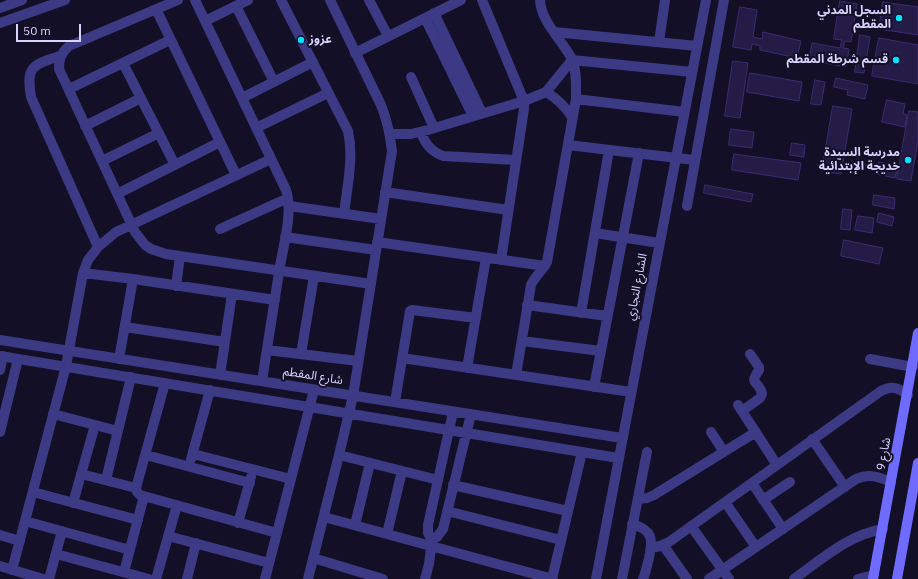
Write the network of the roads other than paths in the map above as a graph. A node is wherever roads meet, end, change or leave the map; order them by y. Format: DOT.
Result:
graph roads {
  1 [pos="22,0"];
  2 [pos="65,0"];
  3 [pos="178,0"];
  4 [pos="195,0"];
  5 [pos="248,0"];
  6 [pos="281,0"];
  7 [pos="330,0"];
  8 [pos="369,0"];
  9 [pos="461,0"];
  10 [pos="482,0"];
  11 [pos="540,0"];
  12 [pos="665,0"];
  13 [pos="706,0"];
  14 [pos="724,0"];
  15 [pos="236,6"];
  16 [pos="0,8"];
  17 [pos="156,9"];
  18 [pos="430,15"];
  19 [pos="205,21"];
  20 [pos="0,23"];
  21 [pos="554,32"];
  22 [pos="388,36"];
  23 [pos="170,40"];
  24 [pos="659,42"];
  25 [pos="697,46"];
  26 [pos="355,52"];
  27 [pos="60,56"];
  28 [pos="572,60"];
  29 [pos="312,62"];
  30 [pos="123,63"];
  31 [pos="692,72"];
  32 [pos="411,77"];
  33 [pos="274,82"];
  34 [pos="69,89"];
  35 [pos="546,92"];
  36 [pos="328,93"];
  37 [pos="141,98"];
  38 [pos="242,98"];
  39 [pos="576,99"];
  40 [pos="524,101"];
  41 [pos="684,112"];
  42 [pos="478,115"];
  43 [pos="572,117"];
  44 [pos="85,126"];
  45 [pos="256,128"];
  46 [pos="434,128"];
  47 [pos="421,132"];
  48 [pos="159,133"];
  49 [pos="390,134"];
  50 [pos="220,142"];
  51 [pos="568,145"];
  52 [pos="610,150"];
  53 [pos="639,153"];
  54 [pos="675,158"];
  55 [pos="271,159"];
  56 [pos="516,160"];
  57 [pos="694,160"];
  58 [pos="102,161"];
  59 [pos="175,165"];
  60 [pos="236,175"];
  61 [pos="385,192"];
  62 [pos="117,194"];
  63 [pos="289,202"];
  64 [pos="687,206"];
  65 [pos="508,210"];
  66 [pos="344,214"];
  67 [pos="381,219"];
  68 [pos="132,225"];
  69 [pos="220,229"];
  70 [pos="595,233"];
  71 [pos="285,237"];
  72 [pos="622,237"];
  73 [pos="659,243"];
  74 [pos="377,246"];
  75 [pos="98,247"];
  76 [pos="180,256"];
  77 [pos="486,258"];
  78 [pos="501,260"];
  79 [pos="545,266"];
  80 [pos="280,271"];
  81 [pos="83,273"];
  82 [pos="314,276"];
  83 [pos="133,279"];
  84 [pos="370,284"];
  85 [pos="176,286"];
  86 [pos="232,294"];
  87 [pos="275,300"];
  88 [pos="527,305"];
  89 [pos="581,313"];
  90 [pos="607,316"];
  91 [pos="476,318"];
  92 [pos="125,327"];
  93 [pos="918,333"];
  94 [pos="0,340"];
  95 [pos="522,341"];
  96 [pos="225,342"];
  97 [pos="267,350"];
  98 [pos="69,351"];
  99 [pos="601,351"];
  100 [pos="301,354"];
  101 [pos="750,354"];
  102 [pos="2,356"];
  103 [pos="402,358"];
  104 [pos="18,359"];
  105 [pos="119,359"];
  106 [pos="870,359"];
  107 [pos="358,361"];
  108 [pos="66,366"];
  109 [pos="913,367"];
  110 [pos="467,368"];
  111 [pos="0,370"];
  112 [pos="220,375"];
  113 [pos="516,376"];
  114 [pos="131,378"];
  115 [pos="262,381"];
  116 [pos="165,383"];
  117 [pos="594,387"];
  118 [pos="210,390"];
  119 [pos="314,390"];
  120 [pos="631,392"];
  121 [pos="908,395"];
  122 [pos="353,396"];
  123 [pos="395,402"];
  124 [pos="309,407"];
  125 [pos="453,412"];
  126 [pos="53,414"];
  127 [pos="349,414"];
  128 [pos="471,414"];
  129 [pos="94,425"];
  130 [pos="449,430"];
  131 [pos="118,431"];
  132 [pos="0,432"];
  133 [pos="711,432"];
  134 [pos="756,432"];
  135 [pos="466,433"];
  136 [pos="622,438"];
  137 [pos="812,439"];
  138 [pos="582,452"];
  139 [pos="647,452"];
  140 [pos="724,452"];
  141 [pos="193,454"];
  142 [pos="146,455"];
  143 [pos="340,455"];
  144 [pos="618,458"];
  145 [pos="370,463"];
  146 [pos="918,463"];
  147 [pos="777,465"];
  148 [pos="189,467"];
  149 [pos="254,469"];
  150 [pos="402,471"];
  151 [pos="81,474"];
  152 [pos="291,479"];
  153 [pos="106,480"];
  154 [pos="438,480"];
  155 [pos="790,482"];
  156 [pos="892,482"];
  157 [pos="250,483"];
  158 [pos="752,483"];
  159 [pos="453,485"];
  160 [pos="916,485"];
  161 [pos="845,487"];
  162 [pos="136,488"];
  163 [pos="32,492"];
  164 [pos="144,496"];
  165 [pos="638,498"];
  166 [pos="763,500"];
  167 [pos="724,502"];
  168 [pos="73,503"];
  169 [pos="177,505"];
  170 [pos="914,505"];
  171 [pos="447,511"];
  172 [pos="568,511"];
  173 [pos="324,517"];
  174 [pos="138,520"];
  175 [pos="25,521"];
  176 [pos="238,523"];
  177 [pos="632,524"];
  178 [pos="354,525"];
  179 [pos="691,526"];
  180 [pos="782,529"];
  181 [pos="883,529"];
  182 [pos="62,531"];
  183 [pos="276,533"];
  184 [pos="387,534"];
  185 [pos="0,535"];
  186 [pos="168,536"];
  187 [pos="562,540"];
  188 [pos="20,541"];
  189 [pos="196,543"];
  190 [pos="431,543"];
  191 [pos="664,545"];
  192 [pos="756,547"];
  193 [pos="651,548"];
  194 [pos="130,550"];
  195 [pos="56,554"];
  196 [pos="313,558"];
  197 [pos="269,563"];
  198 [pos="0,566"];
  199 [pos="515,569"];
  200 [pos="12,570"];
  201 [pos="722,570"];
  202 [pos="124,572"];
  203 [pos="874,577"];
  204 [pos="43,579"];
  205 [pos="49,579"];
  206 [pos="149,579"];
  207 [pos="156,579"];
  208 [pos="187,579"];
  209 [pos="265,579"];
  210 [pos="308,579"];
  211 [pos="383,579"];
  212 [pos="425,579"];
  213 [pos="512,579"];
  214 [pos="552,579"];
  215 [pos="596,579"];
  216 [pos="622,579"];
  217 [pos="643,579"];
  218 [pos="686,579"];
  219 [pos="709,579"];
  220 [pos="729,579"];
  221 [pos="794,579"];
  222 [pos="858,579"];
  223 [pos="897,579"];
  1 -- 16 [label="street"];
  2 -- 20 [label="street"];
  3 -- 17 [label="street"];
  4 -- 19 [label="street"];
  5 -- 15 [label="street"];
  6 -- 29 [label="street"];
  7 -- 26 [label="street"];
  8 -- 22 [label="street"];
  9 -- 18 [label="street"];
  10 -- 40 [label="street"];
  11 -- 21 [label="street"];
  12 -- 24 [label="street"];
  13 -- 25 [label="street, الشارع التجاري"];
  14 -- 57 [label="street"];
  15 -- 19 [label="street"];
  15 -- 33 [label="street"];
  17 -- 23 [label="street"];
  17 -- 27 [label="street"];
  18 -- 22 [label="street"];
  18 -- 42 [label="street"];
  19 -- 38 [label="street"];
  21 -- 24 [label="street"];
  21 -- 28 [label="street"];
  22 -- 26 [label="street"];
  23 -- 30 [label="street"];
  23 -- 50 [label="street"];
  24 -- 25 [label="street"];
  25 -- 31 [label="street, الشارع التجاري"];
  26 -- 49 [label="street"];
  27 -- 34 [label="street"];
  27 -- 75 [label="street"];
  28 -- 31 [label="street"];
  28 -- 35 [label="street"];
  28 -- 39 [label="street"];
  29 -- 33 [label="street"];
  29 -- 36 [label="street"];
  30 -- 34 [label="street"];
  30 -- 37 [label="street"];
  31 -- 41 [label="street, الشارع التجاري"];
  32 -- 46 [label="street"];
  33 -- 38 [label="street"];
  34 -- 44 [label="street"];
  35 -- 40 [label="street"];
  35 -- 43 [label="street"];
  36 -- 45 [label="street"];
  36 -- 66 [label="street"];
  37 -- 44 [label="street"];
  37 -- 48 [label="street"];
  38 -- 45 [label="street"];
  39 -- 41 [label="street"];
  39 -- 43 [label="street"];
  40 -- 42 [label="street"];
  40 -- 56 [label="street"];
  41 -- 54 [label="street, الشارع التجاري"];
  42 -- 46 [label="street"];
  43 -- 51 [label="street"];
  44 -- 58 [label="street"];
  45 -- 55 [label="street"];
  46 -- 47 [label="street"];
  47 -- 49 [label="street"];
  47 -- 56 [label="street"];
  48 -- 58 [label="street"];
  48 -- 59 [label="street"];
  49 -- 61 [label="street"];
  50 -- 59 [label="street"];
  50 -- 60 [label="street"];
  51 -- 52 [label="street"];
  51 -- 79 [label="street"];
  52 -- 53 [label="street"];
  52 -- 70 [label="street"];
  53 -- 54 [label="street"];
  53 -- 72 [label="street"];
  54 -- 57 [label="street"];
  54 -- 73 [label="street, الشارع التجاري"];
  55 -- 60 [label="street"];
  55 -- 63 [label="street"];
  56 -- 65 [label="street"];
  57 -- 64 [label="street"];
  58 -- 62 [label="street"];
  59 -- 62 [label="street"];
  60 -- 68 [label="street"];
  61 -- 65 [label="street"];
  61 -- 67 [label="street"];
  62 -- 68 [label="street"];
  63 -- 66 [label="street"];
  63 -- 69 [label="street"];
  63 -- 71 [label="street"];
  65 -- 78 [label="street"];
  66 -- 67 [label="street"];
  67 -- 74 [label="street"];
  68 -- 75 [label="street"];
  68 -- 76 [label="street"];
  70 -- 72 [label="street"];
  70 -- 89 [label="street"];
  71 -- 74 [label="street"];
  71 -- 80 [label="street"];
  72 -- 73 [label="street"];
  72 -- 90 [label="street"];
  73 -- 120 [label="street, الشارع التجاري"];
  74 -- 77 [label="street"];
  74 -- 84 [label="street"];
  75 -- 81 [label="street"];
  76 -- 80 [label="street"];
  76 -- 85 [label="street"];
  77 -- 78 [label="street"];
  77 -- 91 [label="street"];
  78 -- 79 [label="street"];
  79 -- 88 [label="street"];
  80 -- 82 [label="street"];
  80 -- 87 [label="street"];
  81 -- 83 [label="street"];
  81 -- 98 [label="street"];
  82 -- 84 [label="street"];
  82 -- 100 [label="street"];
  83 -- 85 [label="street"];
  83 -- 92 [label="street"];
  84 -- 107 [label="street"];
  85 -- 86 [label="street"];
  86 -- 87 [label="street"];
  86 -- 96 [label="street"];
  87 -- 97 [label="street"];
  88 -- 89 [label="street"];
  88 -- 95 [label="street"];
  89 -- 90 [label="street"];
  90 -- 99 [label="street"];
  91 -- 103 [label="street"];
  91 -- 110 [label="street"];
  92 -- 96 [label="street"];
  92 -- 105 [label="street"];
  93 -- 109 [label="main road, شارع 9"];
  94 -- 98 [label="street, شارع المقطم"];
  95 -- 99 [label="street"];
  95 -- 113 [label="street"];
  96 -- 112 [label="street"];
  97 -- 100 [label="street"];
  97 -- 115 [label="street"];
  98 -- 105 [label="street, شارع المقطم"];
  98 -- 108 [label="street"];
  99 -- 117 [label="street"];
  100 -- 107 [label="street"];
  101 -- 134 [label="street"];
  102 -- 104 [label="street"];
  102 -- 111 [label="street"];
  103 -- 110 [label="street"];
  103 -- 123 [label="street"];
  104 -- 108 [label="street"];
  104 -- 132 [label="street"];
  105 -- 112 [label="street, شارع المقطم"];
  106 -- 109 [label="street"];
  107 -- 122 [label="street"];
  108 -- 114 [label="street"];
  108 -- 126 [label="street"];
  109 -- 121 [label="main road, شارع 9"];
  110 -- 113 [label="street"];
  112 -- 115 [label="street, شارع المقطم"];
  113 -- 117 [label="street"];
  114 -- 116 [label="street"];
  114 -- 131 [label="street"];
  115 -- 119 [label="street, شارع المقطم"];
  116 -- 118 [label="street"];
  116 -- 142 [label="street"];
  117 -- 120 [label="street"];
  118 -- 124 [label="street"];
  118 -- 141 [label="street"];
  119 -- 122 [label="street, شارع المقطم"];
  119 -- 124 [label="street"];
  120 -- 136 [label="street, الشارع التجاري"];
  121 -- 137 [label="street"];
  121 -- 156 [label="main road, شارع 9"];
  122 -- 123 [label="street, شارع المقطم"];
  122 -- 127 [label="street"];
  123 -- 125 [label="street, شارع المقطم"];
  124 -- 127 [label="street"];
  124 -- 152 [label="street"];
  125 -- 128 [label="street, شارع المقطم"];
  125 -- 130 [label="street"];
  126 -- 129 [label="street"];
  126 -- 163 [label="street"];
  127 -- 130 [label="street"];
  127 -- 143 [label="street"];
  128 -- 135 [label="street"];
  128 -- 136 [label="street, شارع المقطم"];
  129 -- 131 [label="street"];
  129 -- 151 [label="street"];
  130 -- 135 [label="street"];
  130 -- 154 [label="street"];
  131 -- 153 [label="street"];
  133 -- 140 [label="street"];
  134 -- 140 [label="street"];
  134 -- 147 [label="street"];
  135 -- 138 [label="street"];
  135 -- 159 [label="street"];
  136 -- 144 [label="street, الشارع التجاري"];
  137 -- 147 [label="street"];
  137 -- 161 [label="street"];
  138 -- 144 [label="street"];
  138 -- 172 [label="street"];
  139 -- 165 [label="street"];
  140 -- 165 [label="street"];
  141 -- 148 [label="street"];
  141 -- 149 [label="street"];
  142 -- 148 [label="street"];
  142 -- 162 [label="street"];
  143 -- 145 [label="street"];
  143 -- 173 [label="street"];
  144 -- 215 [label="street, الشارع التجاري"];
  145 -- 150 [label="street"];
  145 -- 178 [label="street"];
  146 -- 160 [label="main road"];
  147 -- 158 [label="street"];
  148 -- 157 [label="street"];
  149 -- 152 [label="street"];
  149 -- 157 [label="street"];
  150 -- 154 [label="street"];
  150 -- 184 [label="street"];
  151 -- 153 [label="street"];
  151 -- 168 [label="street"];
  152 -- 183 [label="street"];
  153 -- 162 [label="street"];
  154 -- 190 [label="street"];
  155 -- 166 [label="street"];
  156 -- 161 [label="street"];
  156 -- 181 [label="main road, شارع 9"];
  157 -- 176 [label="street"];
  158 -- 166 [label="street"];
  158 -- 167 [label="street"];
  159 -- 171 [label="street"];
  159 -- 172 [label="street"];
  160 -- 170 [label="main road"];
  161 -- 180 [label="street"];
  162 -- 164 [label="street"];
  163 -- 168 [label="street"];
  163 -- 175 [label="street"];
  164 -- 169 [label="street"];
  164 -- 174 [label="street"];
  165 -- 177 [label="street"];
  166 -- 180 [label="street"];
  167 -- 179 [label="street"];
  167 -- 192 [label="street"];
  168 -- 174 [label="street"];
  169 -- 176 [label="street"];
  169 -- 186 [label="street"];
  170 -- 223 [label="main road"];
  171 -- 187 [label="street"];
  171 -- 190 [label="street"];
  172 -- 187 [label="street"];
  173 -- 178 [label="street"];
  173 -- 196 [label="street"];
  174 -- 194 [label="street"];
  175 -- 182 [label="street"];
  175 -- 188 [label="street"];
  176 -- 183 [label="street"];
  177 -- 193 [label="street"];
  177 -- 216 [label="street"];
  178 -- 184 [label="street"];
  179 -- 191 [label="street"];
  179 -- 201 [label="street"];
  180 -- 192 [label="street"];
  181 -- 203 [label="main road, شارع 9"];
  181 -- 221 [label="street"];
  182 -- 194 [label="street"];
  182 -- 195 [label="street"];
  183 -- 197 [label="street"];
  184 -- 190 [label="street"];
  185 -- 188 [label="street"];
  186 -- 189 [label="street"];
  186 -- 207 [label="street"];
  187 -- 214 [label="street"];
  188 -- 200 [label="street"];
  189 -- 197 [label="street"];
  189 -- 208 [label="street"];
  190 -- 199 [label="street"];
  190 -- 212 [label="street"];
  191 -- 193 [label="street"];
  191 -- 218 [label="street"];
  192 -- 201 [label="street"];
  193 -- 217 [label="street"];
  194 -- 202 [label="street"];
  195 -- 202 [label="street"];
  195 -- 205 [label="street"];
  196 -- 210 [label="street"];
  196 -- 211 [label="street"];
  197 -- 209 [label="street"];
  198 -- 200 [label="street"];
  199 -- 213 [label="street"];
  199 -- 214 [label="street"];
  200 -- 204 [label="street"];
  201 -- 219 [label="street"];
  201 -- 220 [label="street"];
  202 -- 206 [label="street"];
  203 -- 222 [label="street"];
}
